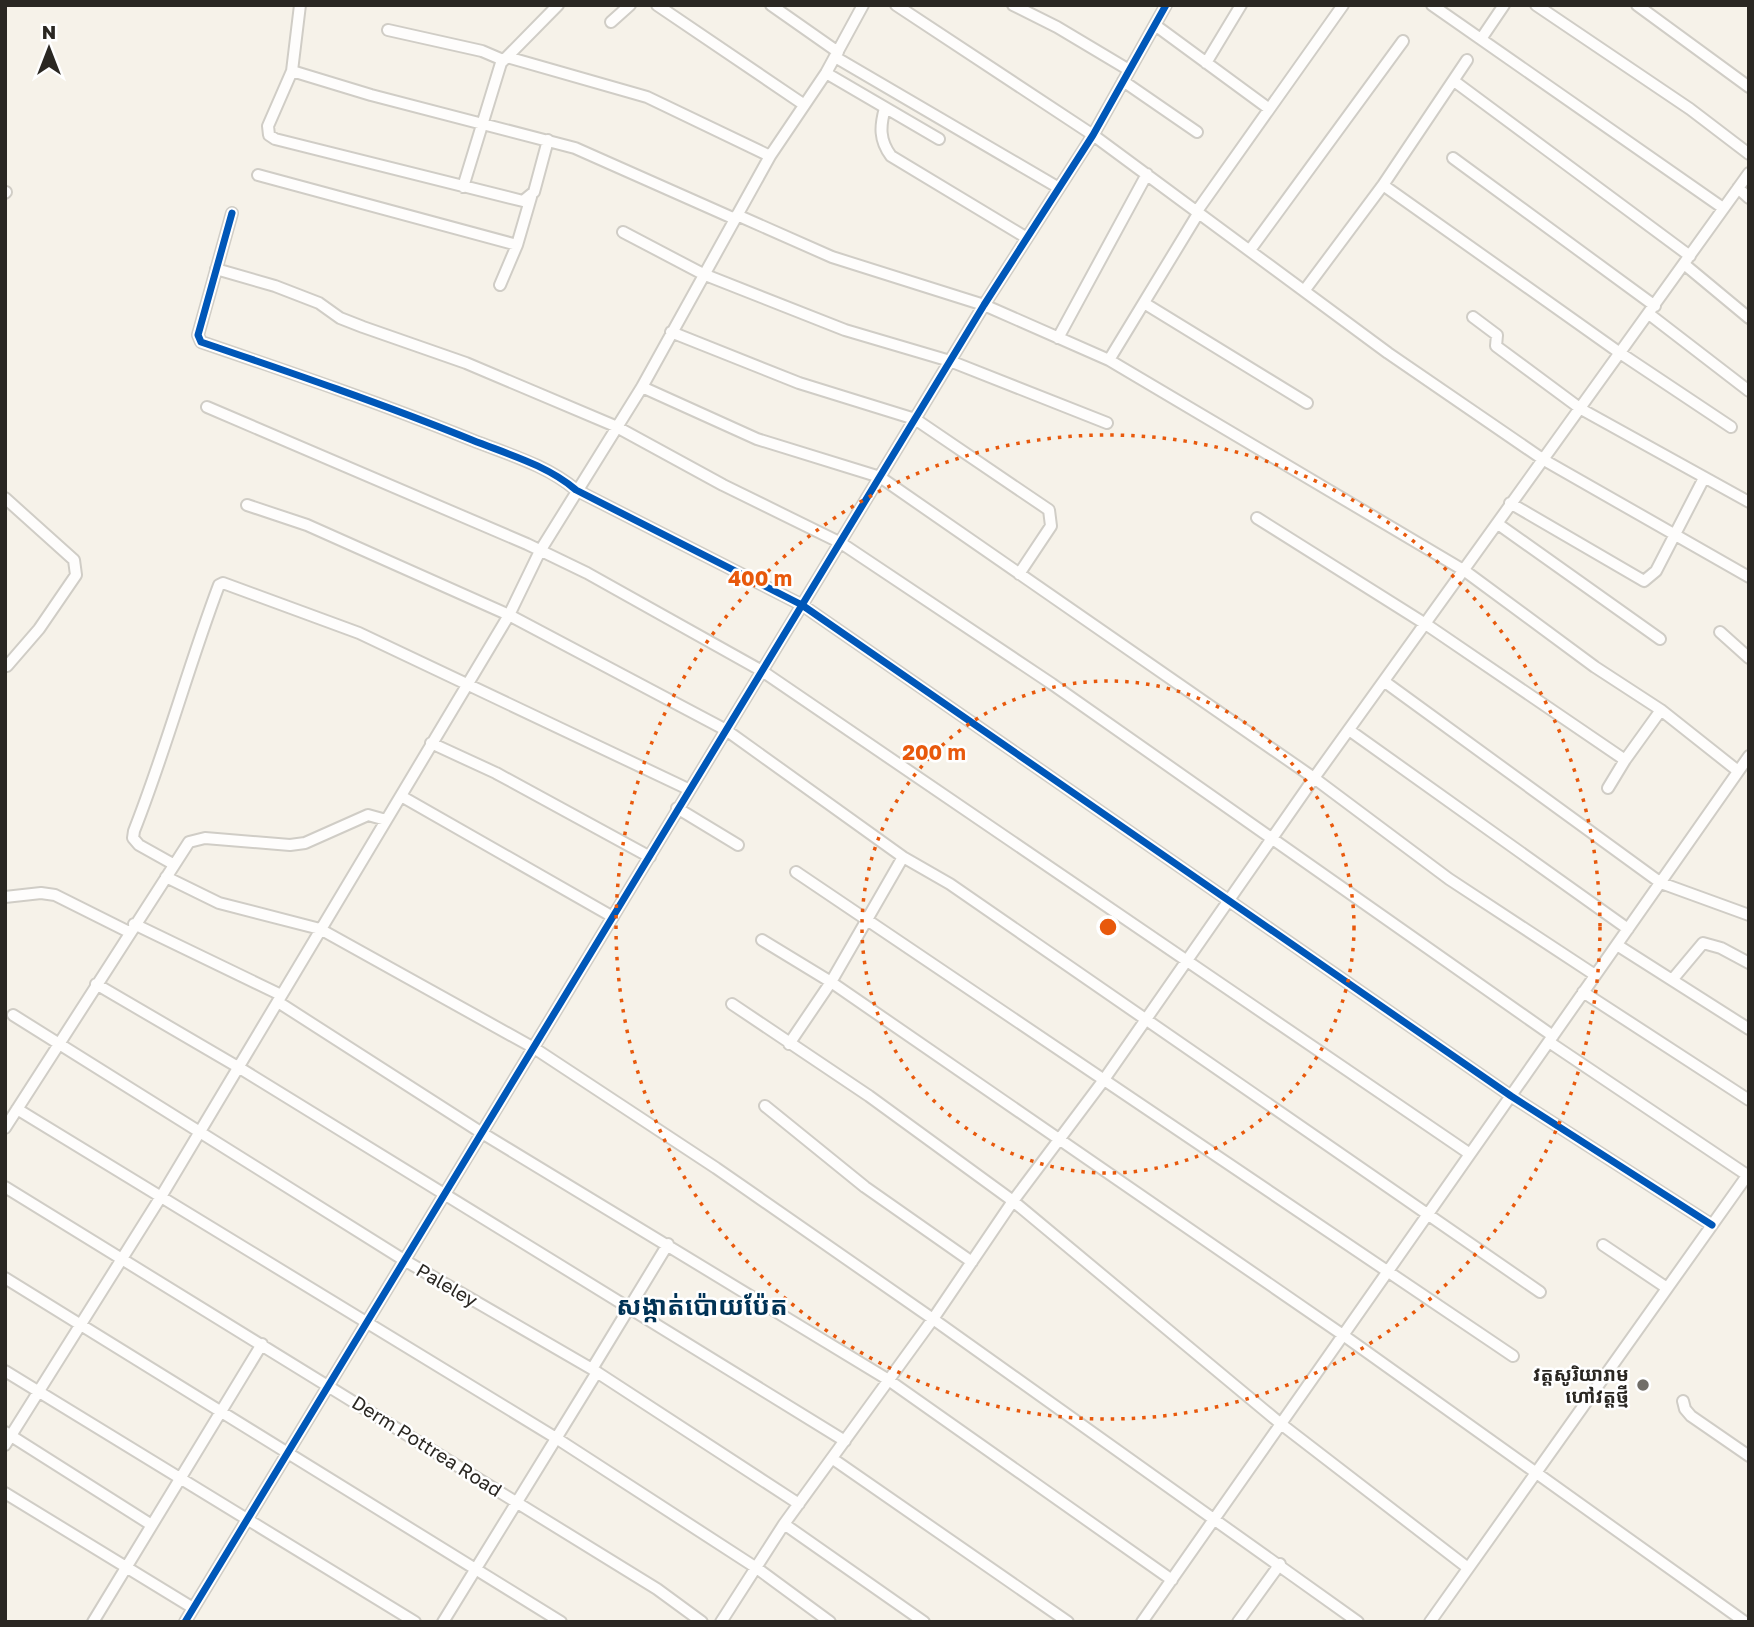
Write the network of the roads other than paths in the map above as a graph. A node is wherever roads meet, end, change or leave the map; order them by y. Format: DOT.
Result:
graph roads {
  1 [pos="300,5"];
  2 [pos="630,5"];
  3 [pos="657,5"];
  4 [pos="771,5"];
  5 [pos="863,5"];
  6 [pos="896,5"];
  7 [pos="1013,5"];
  8 [pos="1166,5"];
  9 [pos="1241,5"];
  10 [pos="1343,5"];
  11 [pos="1432,5"];
  12 [pos="1503,5"];
  13 [pos="1536,5"];
  14 [pos="1637,5"];
  15 [pos="553,6"];
  16 [pos="611,22"];
  17 [pos="1154,25"];
  18 [pos="388,30"];
  19 [pos="1481,39"];
  20 [pos="1403,41"];
  21 [pos="837,54"];
  22 [pos="505,58"];
  23 [pos="1467,60"];
  24 [pos="1206,63"];
  25 [pos="1129,70"];
  26 [pos="292,71"];
  27 [pos="826,73"];
  28 [pos="1454,81"];
  29 [pos="1123,82"];
  30 [pos="1749,87"];
  31 [pos="803,104"];
  32 [pos="885,108"];
  33 [pos="1268,108"];
  34 [pos="480,122"];
  35 [pos="1197,132"];
  36 [pos="1093,135"];
  37 [pos="939,139"];
  38 [pos="548,140"];
  39 [pos="1749,154"];
  40 [pos="770,156"];
  41 [pos="1453,158"];
  42 [pos="1749,173"];
  43 [pos="1147,174"];
  44 [pos="258,176"];
  45 [pos="1383,185"];
  46 [pos="463,187"];
  47 [pos="1059,188"];
  48 [pos="1738,188"];
  49 [pos="531,197"];
  50 [pos="1749,198"];
  51 [pos="1723,208"];
  52 [pos="1198,211"];
  53 [pos="232,213"];
  54 [pos="736,217"];
  55 [pos="623,232"];
  56 [pos="1027,238"];
  57 [pos="517,245"];
  58 [pos="1250,250"];
  59 [pos="1687,260"];
  60 [pos="216,270"];
  61 [pos="703,274"];
  62 [pos="500,285"];
  63 [pos="1304,291"];
  64 [pos="1143,303"];
  65 [pos="984,305"];
  66 [pos="1652,310"];
  67 [pos="1473,317"];
  68 [pos="1749,318"];
  69 [pos="671,332"];
  70 [pos="1058,338"];
  71 [pos="1620,353"];
  72 [pos="1109,360"];
  73 [pos="950,361"];
  74 [pos="642,387"];
  75 [pos="1749,391"];
  76 [pos="1307,402"];
  77 [pos="207,407"];
  78 [pos="1581,410"];
  79 [pos="915,419"];
  80 [pos="1107,424"];
  81 [pos="615,426"];
  82 [pos="1731,427"];
  83 [pos="1544,460"];
  84 [pos="880,477"];
  85 [pos="1704,478"];
  86 [pos="576,490"];
  87 [pos="5,498"];
  88 [pos="1749,502"];
  89 [pos="1510,503"];
  90 [pos="247,505"];
  91 [pos="1257,518"];
  92 [pos="1497,524"];
  93 [pos="1674,535"];
  94 [pos="841,543"];
  95 [pos="540,551"];
  96 [pos="1465,571"];
  97 [pos="1019,574"];
  98 [pos="1749,577"];
  99 [pos="802,605"];
  100 [pos="509,615"];
  101 [pos="1427,625"];
  102 [pos="1720,632"];
  103 [pos="1660,639"];
  104 [pos="1749,658"];
  105 [pos="7,666"];
  106 [pos="762,671"];
  107 [pos="1385,682"];
  108 [pos="468,683"];
  109 [pos="1661,710"];
  110 [pos="726,730"];
  111 [pos="1349,730"];
  112 [pos="431,743"];
  113 [pos="1749,756"];
  114 [pos="1625,761"];
  115 [pos="1738,771"];
  116 [pos="1314,778"];
  117 [pos="1608,788"];
  118 [pos="688,789"];
  119 [pos="401,796"];
  120 [pos="677,807"];
  121 [pos="386,820"];
  122 [pos="1272,838"];
  123 [pos="738,845"];
  124 [pos="650,857"];
  125 [pos="903,858"];
  126 [pos="173,864"];
  127 [pos="796,872"];
  128 [pos="166,877"];
  129 [pos="1661,883"];
  130 [pos="5,897"];
  131 [pos="1229,900"];
  132 [pos="1749,915"];
  133 [pos="613,917"];
  134 [pos="868,921"];
  135 [pos="132,928"];
  136 [pos="320,929"];
  137 [pos="1628,929"];
  138 [pos="762,940"];
  139 [pos="1616,945"];
  140 [pos="1188,959"];
  141 [pos="1749,963"];
  142 [pos="1595,975"];
  143 [pos="1672,980"];
  144 [pos="831,982"];
  145 [pos="96,984"];
  146 [pos="1583,992"];
  147 [pos="279,999"];
  148 [pos="733,1004"];
  149 [pos="13,1015"];
  150 [pos="1146,1020"];
  151 [pos="1749,1029"];
  152 [pos="1551,1039"];
  153 [pos="789,1044"];
  154 [pos="58,1045"];
  155 [pos="534,1048"];
  156 [pos="238,1067"];
  157 [pos="1103,1081"];
  158 [pos="1511,1096"];
  159 [pos="1749,1100"];
  160 [pos="765,1106"];
  161 [pos="18,1109"];
  162 [pos="5,1128"];
  163 [pos="200,1130"];
  164 [pos="482,1133"];
  165 [pos="1059,1140"];
  166 [pos="1470,1154"];
  167 [pos="1748,1174"];
  168 [pos="5,1187"];
  169 [pos="162,1195"];
  170 [pos="445,1195"];
  171 [pos="1013,1201"];
  172 [pos="1429,1213"];
  173 [pos="1712,1225"];
  174 [pos="668,1244"];
  175 [pos="1603,1245"];
  176 [pos="123,1258"];
  177 [pos="404,1260"];
  178 [pos="972,1262"];
  179 [pos="1387,1273"];
  180 [pos="5,1278"];
  181 [pos="1667,1288"];
  182 [pos="1541,1292"];
  183 [pos="629,1308"];
  184 [pos="933,1319"];
  185 [pos="368,1321"];
  186 [pos="81,1325"];
  187 [pos="1343,1335"];
  188 [pos="262,1344"];
  189 [pos="1513,1356"];
  190 [pos="594,1370"];
  191 [pos="5,1371"];
  192 [pos="887,1379"];
  193 [pos="329,1385"];
  194 [pos="39,1391"];
  195 [pos="1683,1401"];
  196 [pos="223,1412"];
  197 [pos="1281,1424"];
  198 [pos="7,1438"];
  199 [pos="556,1438"];
  200 [pos="845,1441"];
  201 [pos="288,1452"];
  202 [pos="1749,1456"];
  203 [pos="833,1459"];
  204 [pos="1537,1472"];
  205 [pos="178,1479"];
  206 [pos="5,1493"];
  207 [pos="517,1502"];
  208 [pos="799,1504"];
  209 [pos="1215,1518"];
  210 [pos="247,1520"];
  211 [pos="150,1524"];
  212 [pos="784,1524"];
  213 [pos="1280,1564"];
  214 [pos="125,1568"];
  215 [pos="1468,1568"];
  216 [pos="475,1569"];
  217 [pos="758,1569"];
  218 [pos="1172,1580"];
  219 [pos="193,1608"];
  220 [pos="93,1622"];
  221 [pos="185,1622"];
  222 [pos="415,1622"];
  223 [pos="443,1622"];
  224 [pos="561,1622"];
  225 [pos="702,1622"];
  226 [pos="721,1622"];
  227 [pos="830,1622"];
  228 [pos="924,1622"];
  229 [pos="1068,1622"];
  230 [pos="1142,1622"];
  231 [pos="1238,1622"];
  232 [pos="1357,1622"];
  233 [pos="1430,1622"];
  234 [pos="1745,1622"];
  1 -- 26 [label="street"];
  2 -- 16 [label="street"];
  3 -- 31 [label="street"];
  4 -- 21 [label="street"];
  5 -- 21 [label="street"];
  6 -- 36 [label="street"];
  7 -- 25 [label="street"];
  8 -- 17 [label="street"];
  9 -- 24 [label="street"];
  10 -- 33 [label="street"];
  11 -- 19 [label="street"];
  12 -- 19 [label="street"];
  13 -- 39 [label="street"];
  14 -- 30 [label="street"];
  15 -- 22 [label="street"];
  17 -- 24 [label="street"];
  17 -- 25 [label="street"];
  18 -- 22 [label="street"];
  19 -- 51 [label="street"];
  20 -- 58 [label="street"];
  21 -- 27 [label="street"];
  21 -- 47 [label="street"];
  22 -- 34 [label="street"];
  22 -- 40 [label="street"];
  23 -- 28 [label="street"];
  24 -- 33 [label="street"];
  25 -- 29 [label="street"];
  26 -- 34 [label="street"];
  26 -- 46 [label="street"];
  27 -- 31 [label="street"];
  27 -- 32 [label="street"];
  28 -- 45 [label="street"];
  28 -- 59 [label="street"];
  29 -- 35 [label="street"];
  29 -- 36 [label="street"];
  31 -- 40 [label="street"];
  32 -- 37 [label="street"];
  32 -- 56 [label="street"];
  33 -- 52 [label="street"];
  34 -- 38 [label="street"];
  34 -- 46 [label="street"];
  36 -- 43 [label="street"];
  36 -- 47 [label="street"];
  38 -- 49 [label="street"];
  38 -- 54 [label="street"];
  40 -- 54 [label="street"];
  41 -- 66 [label="street"];
  42 -- 48 [label="street"];
  43 -- 52 [label="street"];
  43 -- 70 [label="street"];
  44 -- 57 [label="street"];
  45 -- 63 [label="street"];
  45 -- 71 [label="street"];
  46 -- 49 [label="street"];
  47 -- 56 [label="street"];
  48 -- 50 [label="street"];
  48 -- 51 [label="street"];
  49 -- 57 [label="street"];
  51 -- 59 [label="street"];
  52 -- 58 [label="street"];
  52 -- 64 [label="street"];
  53 -- 60 [label="street"];
  54 -- 61 [label="street"];
  54 -- 65 [label="street"];
  55 -- 61 [label="street"];
  56 -- 65 [label="street"];
  57 -- 62 [label="street"];
  58 -- 63 [label="street"];
  59 -- 66 [label="street"];
  59 -- 68 [label="street"];
  60 -- 81 [label="street"];
  60 -- 86 [label="street"];
  61 -- 69 [label="street"];
  61 -- 73 [label="street"];
  63 -- 83 [label="street"];
  64 -- 72 [label="street"];
  64 -- 76 [label="street"];
  65 -- 70 [label="street"];
  65 -- 73 [label="street"];
  66 -- 71 [label="street"];
  66 -- 75 [label="street"];
  67 -- 78 [label="street"];
  69 -- 74 [label="street"];
  69 -- 79 [label="street"];
  70 -- 72 [label="street"];
  71 -- 78 [label="street"];
  71 -- 82 [label="street"];
  72 -- 96 [label="street"];
  73 -- 79 [label="street"];
  73 -- 80 [label="street"];
  74 -- 81 [label="street"];
  74 -- 84 [label="street"];
  77 -- 95 [label="street"];
  78 -- 83 [label="street"];
  78 -- 85 [label="street"];
  79 -- 84 [label="street"];
  79 -- 97 [label="street"];
  81 -- 86 [label="street"];
  81 -- 94 [label="street"];
  83 -- 89 [label="street"];
  83 -- 93 [label="street"];
  84 -- 94 [label="street"];
  84 -- 97 [label="street"];
  85 -- 88 [label="street"];
  85 -- 93 [label="street"];
  86 -- 95 [label="street"];
  86 -- 99 [label="street"];
  87 -- 105 [label="street"];
  89 -- 92 [label="street"];
  89 -- 93 [label="street"];
  90 -- 100 [label="street"];
  91 -- 101 [label="street"];
  92 -- 96 [label="street"];
  92 -- 103 [label="street"];
  93 -- 98 [label="street"];
  94 -- 99 [label="street"];
  94 -- 122 [label="street"];
  95 -- 100 [label="street"];
  95 -- 106 [label="street"];
  96 -- 101 [label="street"];
  96 -- 109 [label="street"];
  97 -- 116 [label="street"];
  99 -- 106 [label="street"];
  99 -- 131 [label="street"];
  100 -- 108 [label="street"];
  100 -- 110 [label="street"];
  101 -- 107 [label="street"];
  101 -- 114 [label="street"];
  102 -- 104 [label="street"];
  106 -- 110 [label="street"];
  106 -- 140 [label="street"];
  107 -- 111 [label="street"];
  107 -- 129 [label="street"];
  108 -- 112 [label="street"];
  108 -- 118 [label="street"];
  108 -- 126 [label="street"];
  109 -- 114 [label="street"];
  109 -- 115 [label="street"];
  110 -- 118 [label="street"];
  110 -- 125 [label="street"];
  111 -- 116 [label="street"];
  111 -- 137 [label="street"];
  112 -- 119 [label="street"];
  112 -- 124 [label="street"];
  113 -- 115 [label="street"];
  114 -- 117 [label="street"];
  115 -- 129 [label="street"];
  116 -- 122 [label="street"];
  116 -- 142 [label="street"];
  118 -- 120 [label="street"];
  119 -- 121 [label="street"];
  119 -- 133 [label="street"];
  120 -- 123 [label="street"];
  120 -- 124 [label="street"];
  121 -- 126 [label="street"];
  121 -- 136 [label="street"];
  122 -- 131 [label="street"];
  122 -- 152 [label="street"];
  124 -- 133 [label="street"];
  125 -- 134 [label="street"];
  125 -- 150 [label="street"];
  126 -- 128 [label="street"];
  127 -- 134 [label="street"];
  128 -- 135 [label="street"];
  128 -- 136 [label="street"];
  129 -- 132 [label="street"];
  129 -- 137 [label="street"];
  130 -- 135 [label="street"];
  131 -- 140 [label="street"];
  131 -- 158 [label="street"];
  133 -- 155 [label="street"];
  134 -- 144 [label="street"];
  134 -- 157 [label="street"];
  135 -- 145 [label="street"];
  135 -- 147 [label="street"];
  136 -- 147 [label="street"];
  136 -- 155 [label="street"];
  137 -- 139 [label="street"];
  138 -- 144 [label="street"];
  139 -- 142 [label="street"];
  139 -- 143 [label="street"];
  140 -- 150 [label="street"];
  140 -- 166 [label="street"];
  141 -- 143 [label="street"];
  142 -- 146 [label="street"];
  143 -- 151 [label="street"];
  144 -- 153 [label="street"];
  144 -- 165 [label="street"];
  145 -- 154 [label="street"];
  145 -- 156 [label="street"];
  146 -- 152 [label="street"];
  146 -- 159 [label="street"];
  147 -- 156 [label="street"];
  147 -- 164 [label="street"];
  148 -- 153 [label="street"];
  149 -- 154 [label="street, Paleley"];
  150 -- 157 [label="street"];
  150 -- 172 [label="street"];
  152 -- 158 [label="street"];
  152 -- 167 [label="street"];
  153 -- 171 [label="street"];
  154 -- 161 [label="street"];
  154 -- 163 [label="street, Paleley"];
  155 -- 164 [label="street"];
  155 -- 184 [label="street"];
  156 -- 163 [label="street"];
  156 -- 170 [label="street"];
  157 -- 165 [label="street"];
  157 -- 179 [label="street"];
  158 -- 166 [label="street"];
  158 -- 173 [label="street"];
  160 -- 178 [label="street"];
  161 -- 162 [label="street"];
  161 -- 169 [label="street"];
  163 -- 169 [label="street"];
  163 -- 177 [label="street, Paleley"];
  164 -- 170 [label="street"];
  164 -- 174 [label="street"];
  165 -- 171 [label="street"];
  165 -- 187 [label="street"];
  166 -- 172 [label="street"];
  167 -- 173 [label="street"];
  168 -- 176 [label="street, Derm Pottrea Road"];
  169 -- 176 [label="street"];
  169 -- 185 [label="street"];
  170 -- 177 [label="street"];
  170 -- 183 [label="street"];
  171 -- 178 [label="street"];
  171 -- 197 [label="street"];
  172 -- 179 [label="street"];
  172 -- 182 [label="street"];
  173 -- 181 [label="street"];
  174 -- 183 [label="street"];
  174 -- 192 [label="street"];
  175 -- 181 [label="street"];
  176 -- 186 [label="street"];
  176 -- 188 [label="street, Derm Pottrea Road"];
  177 -- 185 [label="street"];
  177 -- 190 [label="street, Paleley"];
  178 -- 184 [label="street"];
  179 -- 187 [label="street"];
  179 -- 189 [label="street"];
  180 -- 186 [label="street"];
  181 -- 204 [label="street"];
  183 -- 190 [label="street"];
  183 -- 200 [label="street"];
  184 -- 192 [label="street"];
  184 -- 209 [label="street"];
  185 -- 193 [label="street"];
  185 -- 199 [label="street"];
  186 -- 194 [label="street"];
  186 -- 196 [label="street"];
  187 -- 197 [label="street"];
  187 -- 204 [label="street"];
  188 -- 193 [label="street, Derm Pottrea Road"];
  188 -- 196 [label="street"];
  190 -- 199 [label="street"];
  190 -- 208 [label="street, Paleley"];
  191 -- 194 [label="street"];
  192 -- 200 [label="street"];
  192 -- 218 [label="street"];
  193 -- 201 [label="street"];
  193 -- 207 [label="street, Derm Pottrea Road"];
  194 -- 198 [label="street"];
  194 -- 205 [label="street"];
  195 -- 202 [label="street"];
  196 -- 201 [label="street"];
  196 -- 205 [label="street"];
  197 -- 209 [label="street"];
  197 -- 215 [label="street"];
  198 -- 211 [label="street"];
  199 -- 207 [label="street"];
  199 -- 217 [label="street"];
  200 -- 203 [label="street"];
  201 -- 210 [label="street"];
  201 -- 216 [label="street"];
  203 -- 208 [label="street"];
  203 -- 229 [label="street"];
  204 -- 215 [label="street"];
  204 -- 234 [label="street"];
  205 -- 210 [label="street"];
  205 -- 211 [label="street"];
  206 -- 214 [label="street"];
  207 -- 216 [label="street"];
  207 -- 225 [label="street, Derm Pottrea Road"];
  208 -- 212 [label="street"];
  209 -- 213 [label="street"];
  209 -- 218 [label="street"];
  210 -- 219 [label="street"];
  210 -- 222 [label="street"];
  211 -- 214 [label="street"];
  212 -- 217 [label="street"];
  212 -- 228 [label="street"];
  213 -- 231 [label="street"];
  213 -- 232 [label="street"];
  214 -- 219 [label="street"];
  214 -- 220 [label="street"];
  215 -- 233 [label="street"];
  216 -- 223 [label="street"];
  216 -- 224 [label="street"];
  217 -- 226 [label="street"];
  217 -- 227 [label="street"];
  218 -- 230 [label="street"];
  219 -- 221 [label="street"];
}
